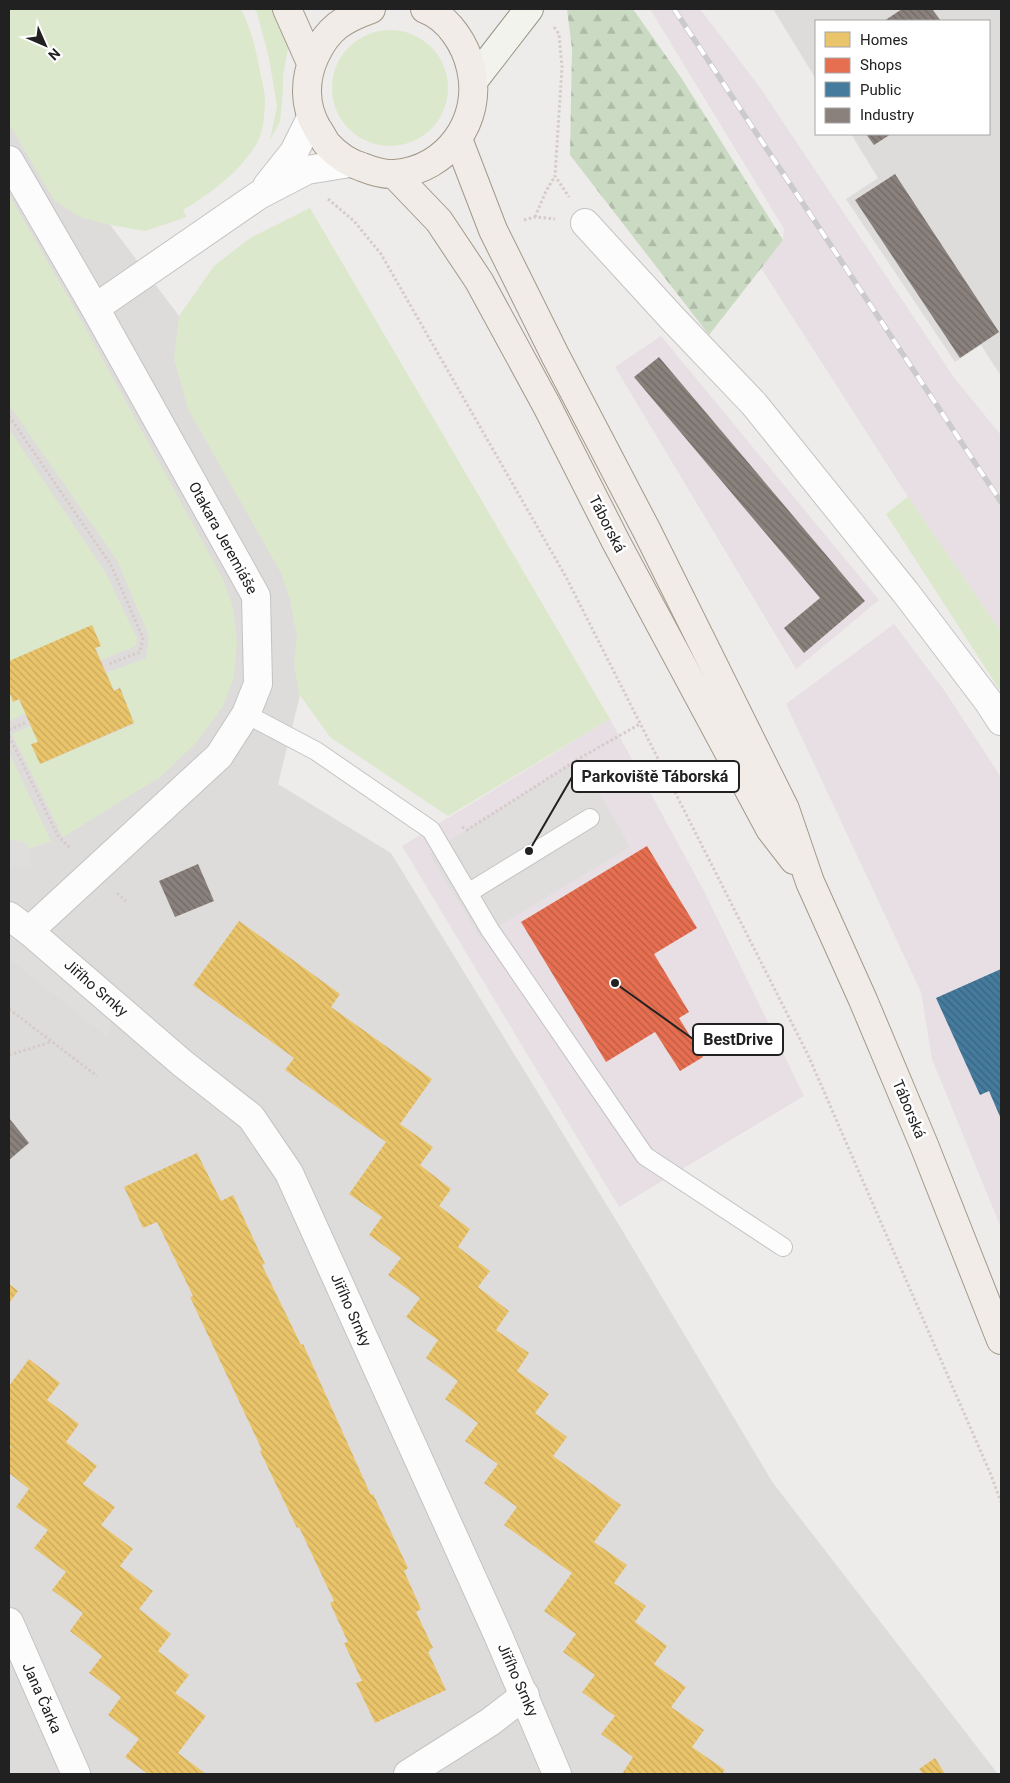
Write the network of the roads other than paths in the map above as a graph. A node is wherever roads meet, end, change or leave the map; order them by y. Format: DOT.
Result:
graph roads {
  1 [pos="287,9"];
  2 [pos="371,9"];
  3 [pos="430,9"];
  4 [pos="539,15"];
  5 [pos="311,63"];
  6 [pos="474,80"];
  7 [pos="311,118"];
  8 [pos="458,140"];
  9 [pos="9,160"];
  10 [pos="350,163"];
  11 [pos="394,174"];
  12 [pos="259,195"];
  13 [pos="585,222"];
  14 [pos="95,308"];
  15 [pos="246,714"];
  16 [pos="1001,721"];
  17 [pos="590,818"];
  18 [pos="810,882"];
  19 [pos="468,893"];
  20 [pos="19,923"];
  21 [pos="782,1247"];
  22 [pos="1001,1340"];
  23 [pos="9,1622"];
  24 [pos="525,1696"];
  25 [pos="76,1774"];
  26 [pos="408,1774"];
  27 [pos="558,1774"];
  1 -- 5 [label="main road"];
  2 -- 5 [label="main road"];
  3 -- 6 [label="main road"];
  4 -- 6 [label="main road"];
  5 -- 7 [label="main road"];
  6 -- 8 [label="main road"];
  7 -- 10 [label="main road"];
  7 -- 12 [label="street"];
  8 -- 11 [label="main road"];
  8 -- 18 [label="main road, Táborská"];
  9 -- 14 [label="street, Otakara Jeremiáše"];
  10 -- 11 [label="main road"];
  10 -- 12 [label="street"];
  11 -- 18 [label="main road, Táborská"];
  12 -- 14 [label="street"];
  13 -- 16 [label="street"];
  14 -- 15 [label="street, Otakara Jeremiáše"];
  15 -- 19 [label="lane"];
  15 -- 20 [label="street, Otakara Jeremiáše"];
  17 -- 19 [label="lane"];
  18 -- 22 [label="main road, Táborská"];
  19 -- 21 [label="lane"];
  20 -- 24 [label="street, Jiřího Srnky"];
  23 -- 25 [label="street, Jana Čarka"];
  24 -- 26 [label="street"];
  24 -- 27 [label="street, Jiřího Srnky"];
}
